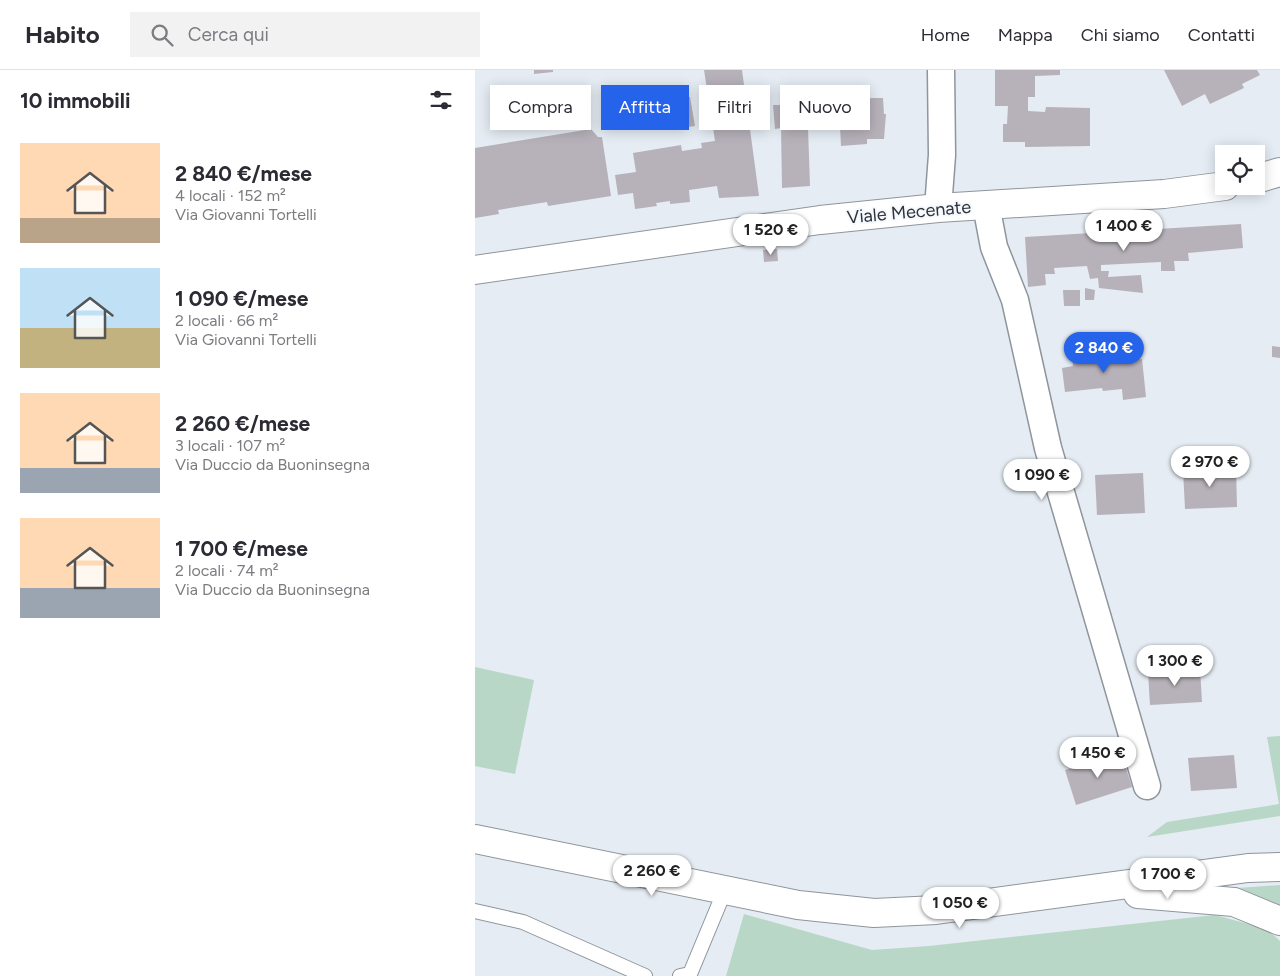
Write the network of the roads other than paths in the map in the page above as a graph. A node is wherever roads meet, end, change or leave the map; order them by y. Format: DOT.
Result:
graph roads {
  1 [pos="941,70"];
  2 [pos="1280,172"];
  3 [pos="1265,176"];
  4 [pos="1215,187"];
  5 [pos="986,205"];
  6 [pos="938,208"];
  7 [pos="475,270"];
  8 [pos="1147,786"];
  9 [pos="475,839"];
  10 [pos="1280,852"];
  11 [pos="1280,867"];
  12 [pos="1248,868"];
  13 [pos="725,890"];
  14 [pos="1082,890"];
  15 [pos="475,911"];
  16 [pos="1280,921"];
  17 [pos="645,976"];
  18 [pos="680,976"];
  1 -- 6 [label="street"];
  2 -- 3 [label="main road"];
  4 -- 5 [label="main road, Viale Mecenate"];
  5 -- 6 [label="main road, Viale Mecenate"];
  5 -- 8 [label="street"];
  6 -- 7 [label="main road, Viale Mecenate"];
  9 -- 13 [label="main road"];
  10 -- 12 [label="main road"];
  11 -- 12 [label="main road"];
  12 -- 14 [label="main road"];
  13 -- 14 [label="main road"];
  13 -- 18 [label="lane"];
  14 -- 16 [label="main road"];
  15 -- 17 [label="lane"];
}
